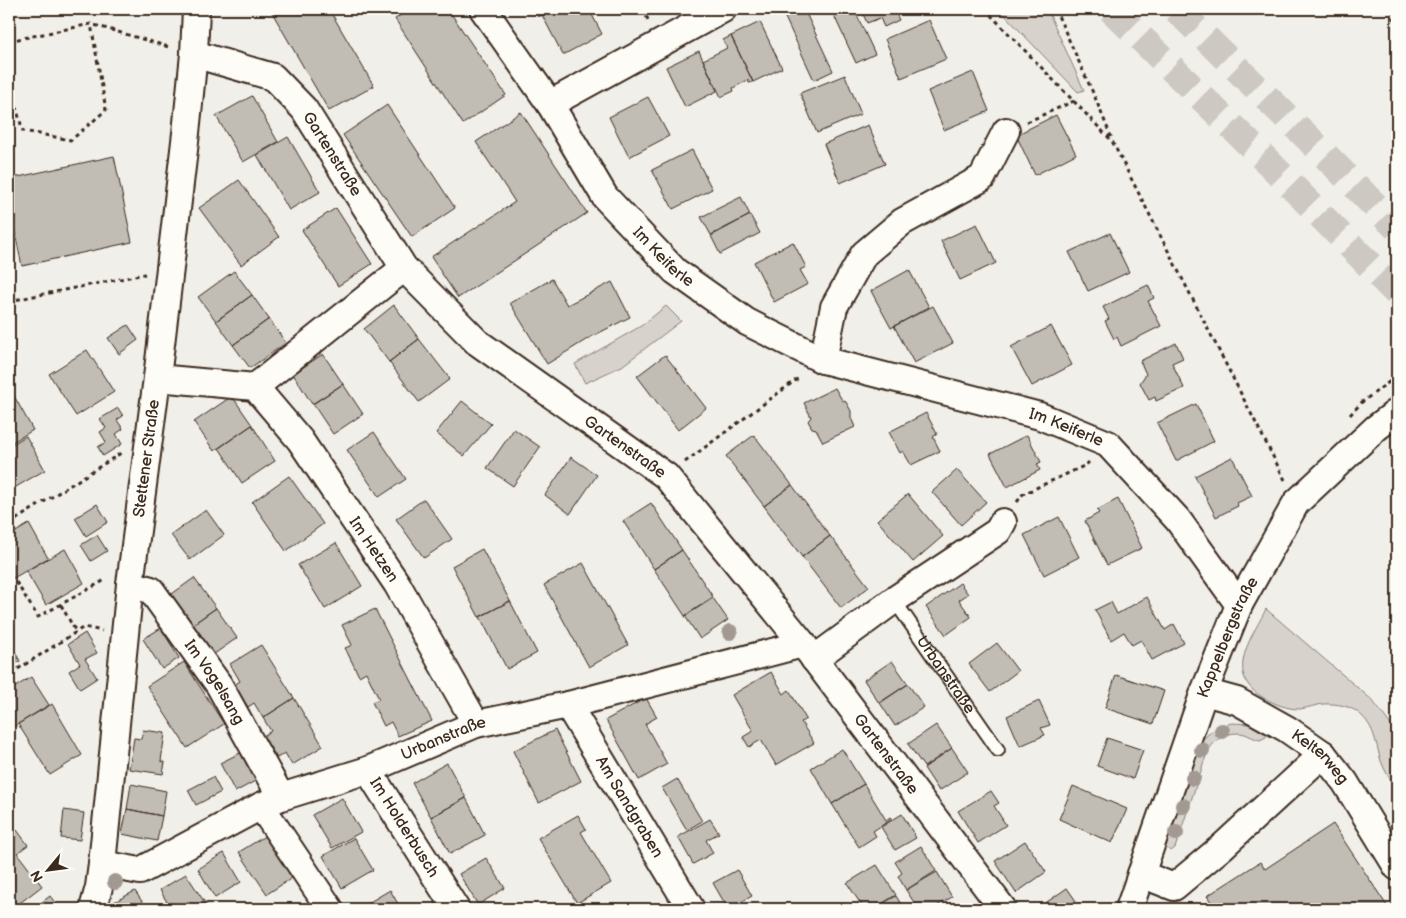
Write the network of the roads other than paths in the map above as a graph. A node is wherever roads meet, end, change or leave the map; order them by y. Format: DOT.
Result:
graph roads {
  1 [pos="196,9"];
  2 [pos="483,9"];
  3 [pos="724,9"];
  4 [pos="194,54"];
  5 [pos="550,104"];
  6 [pos="1006,131"];
  7 [pos="404,268"];
  8 [pos="823,360"];
  9 [pos="157,378"];
  10 [pos="255,387"];
  11 [pos="1397,412"];
  12 [pos="1003,522"];
  13 [pos="131,575"];
  14 [pos="894,600"];
  15 [pos="1239,605"];
  16 [pos="809,651"];
  17 [pos="1204,692"];
  18 [pos="568,705"];
  19 [pos="476,724"];
  20 [pos="998,750"];
  21 [pos="1323,754"];
  22 [pos="368,770"];
  23 [pos="271,801"];
  24 [pos="102,864"];
  25 [pos="1397,867"];
  26 [pos="1141,874"];
  27 [pos="93,909"];
  28 [pos="330,909"];
  29 [pos="456,909"];
  30 [pos="691,909"];
  31 [pos="1003,909"];
  32 [pos="1129,909"];
  1 -- 4 [label="street, Stettener Straße"];
  2 -- 5 [label="street, Im Keiferle"];
  3 -- 5 [label="street"];
  4 -- 7 [label="street, Gartenstraße"];
  4 -- 9 [label="street, Stettener Straße"];
  5 -- 8 [label="street, Im Keiferle"];
  6 -- 8 [label="street"];
  7 -- 10 [label="street"];
  7 -- 16 [label="street, Gartenstraße"];
  8 -- 15 [label="street, Im Keiferle"];
  9 -- 10 [label="street"];
  9 -- 13 [label="street, Stettener Straße"];
  10 -- 19 [label="street, Im Hetzen"];
  11 -- 15 [label="street, Kappelbergstraße"];
  12 -- 14 [label="street, Urbanstraße"];
  13 -- 23 [label="street, Im Vogelsang"];
  13 -- 24 [label="street, Stettener Straße"];
  14 -- 16 [label="street, Urbanstraße"];
  14 -- 20 [label="lane, Urbanstraße"];
  15 -- 17 [label="street, Kappelbergstraße"];
  16 -- 18 [label="street, Urbanstraße"];
  16 -- 31 [label="street, Gartenstraße"];
  17 -- 21 [label="street, Kelterweg"];
  17 -- 26 [label="street, Kappelbergstraße"];
  18 -- 19 [label="street, Urbanstraße"];
  18 -- 30 [label="street, Am Sandgraben"];
  19 -- 22 [label="street, Urbanstraße"];
  21 -- 25 [label="street, Kelterweg"];
  21 -- 26 [label="street"];
  22 -- 23 [label="street, Urbanstraße"];
  22 -- 29 [label="street, Im Holderbusch"];
  23 -- 24 [label="street, Urbanstraße"];
  23 -- 28 [label="street, Im Vogelsang"];
  24 -- 27 [label="street, Stettener Straße"];
  26 -- 32 [label="street, Kappelbergstraße"];
}
